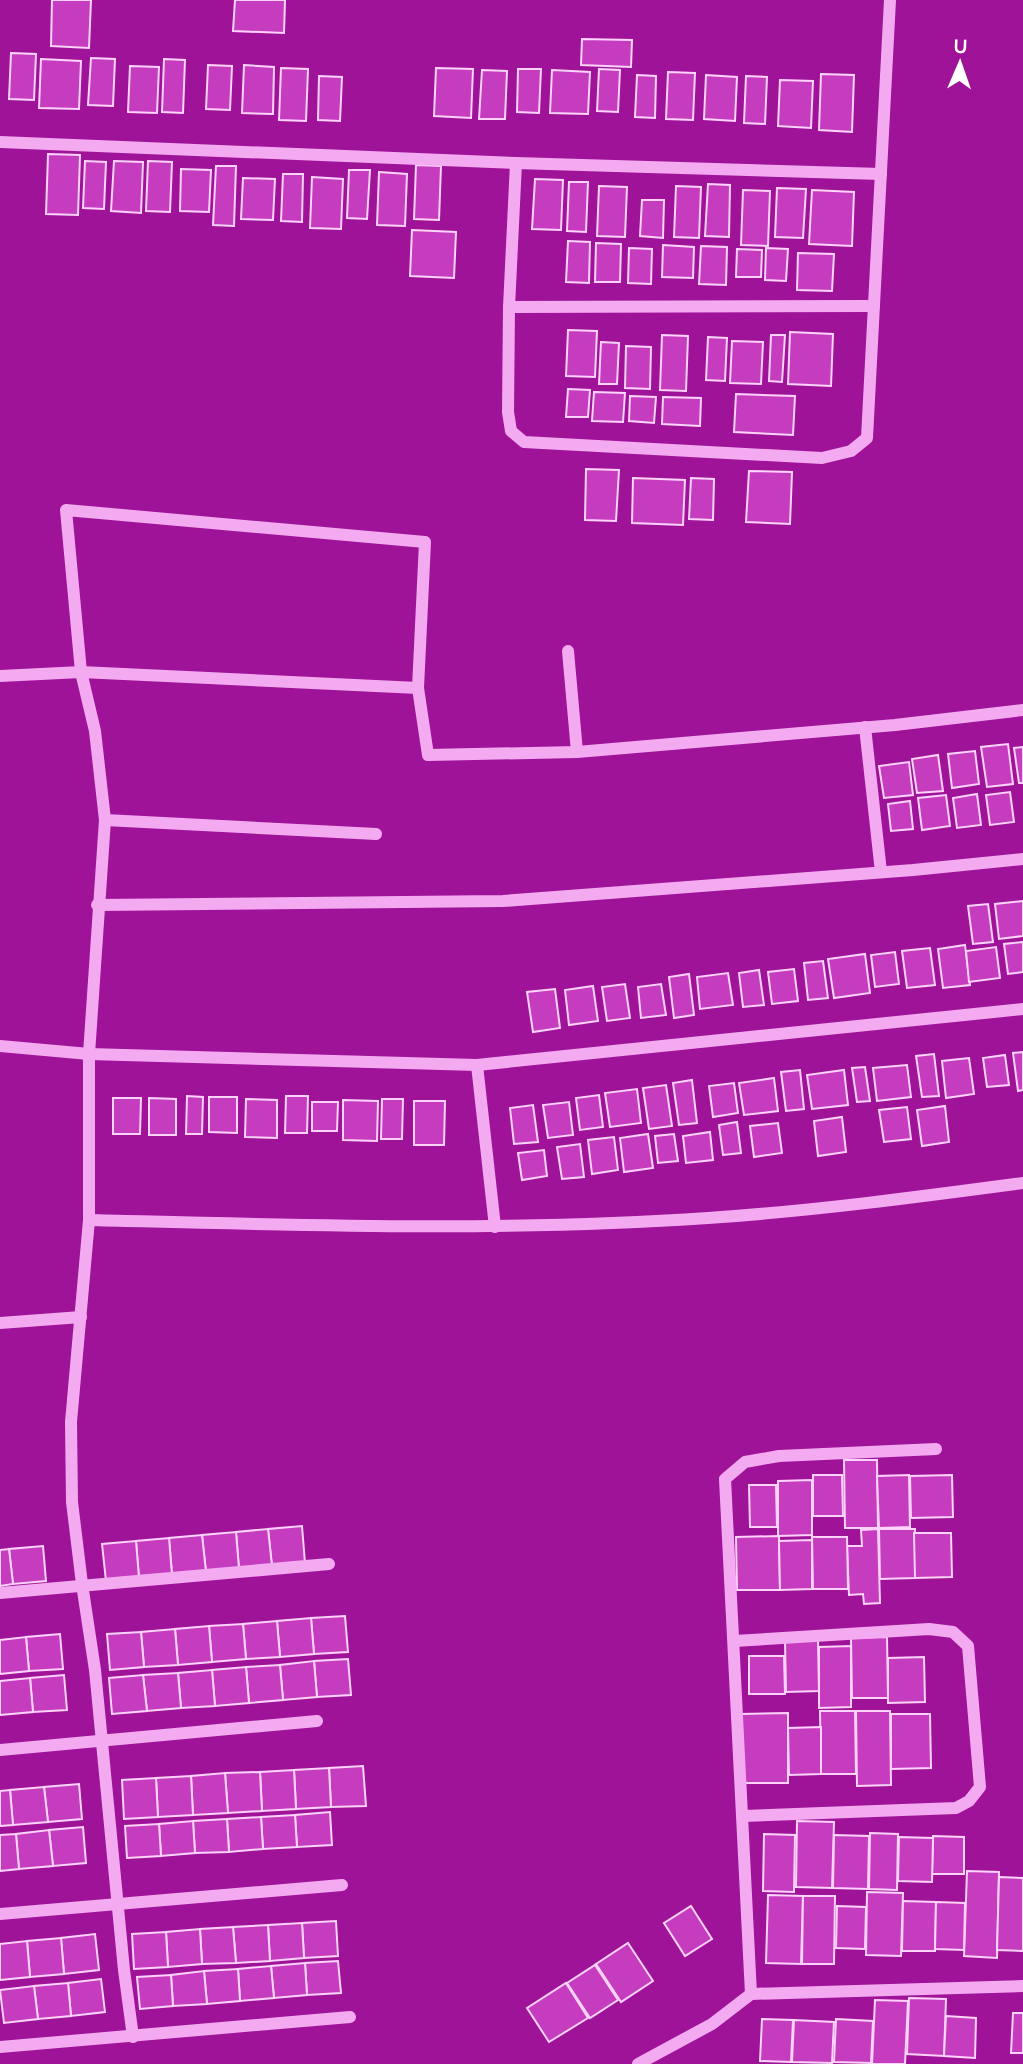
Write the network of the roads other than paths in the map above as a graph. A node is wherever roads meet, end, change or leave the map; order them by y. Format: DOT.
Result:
graph roads {
  1 [pos="890,0"];
  2 [pos="0,142"];
  3 [pos="516,163"];
  4 [pos="881,174"];
  5 [pos="874,306"];
  6 [pos="509,307"];
  7 [pos="568,651"];
  8 [pos="81,672"];
  9 [pos="0,676"];
  10 [pos="418,688"];
  11 [pos="1023,710"];
  12 [pos="865,727"];
  13 [pos="577,752"];
  14 [pos="105,820"];
  15 [pos="376,834"];
  16 [pos="1023,859"];
  17 [pos="881,872"];
  18 [pos="97,905"];
  19 [pos="1023,1009"];
  20 [pos="0,1046"];
  21 [pos="89,1054"];
  22 [pos="477,1065"];
  23 [pos="1023,1183"];
  24 [pos="89,1220"];
  25 [pos="495,1227"];
  26 [pos="81,1317"];
  27 [pos="0,1323"];
  28 [pos="936,1449"];
  29 [pos="329,1564"];
  30 [pos="82,1584"];
  31 [pos="0,1593"];
  32 [pos="734,1641"];
  33 [pos="317,1721"];
  34 [pos="100,1740"];
  35 [pos="0,1750"];
  36 [pos="743,1816"];
  37 [pos="342,1885"];
  38 [pos="118,1903"];
  39 [pos="0,1914"];
  40 [pos="1023,1986"];
  41 [pos="751,1994"];
  42 [pos="350,2017"];
  43 [pos="133,2037"];
  44 [pos="0,2047"];
  45 [pos="638,2064"];
  1 -- 4 [label="street"];
  2 -- 3 [label="street"];
  3 -- 4 [label="street"];
  3 -- 6 [label="street"];
  4 -- 5 [label="street"];
  5 -- 6 [label="street"];
  5 -- 6 [label="street"];
  7 -- 13 [label="street"];
  8 -- 9 [label="street"];
  8 -- 10 [label="street"];
  8 -- 10 [label="street"];
  8 -- 14 [label="street"];
  10 -- 13 [label="street"];
  11 -- 12 [label="street"];
  12 -- 13 [label="street"];
  12 -- 17 [label="street"];
  14 -- 15 [label="street"];
  14 -- 18 [label="street"];
  16 -- 17 [label="street"];
  17 -- 18 [label="street"];
  18 -- 21 [label="street"];
  19 -- 22 [label="street"];
  20 -- 21 [label="street"];
  21 -- 22 [label="street"];
  21 -- 24 [label="street"];
  22 -- 25 [label="street"];
  23 -- 25 [label="street"];
  24 -- 25 [label="street"];
  24 -- 26 [label="street"];
  26 -- 27 [label="street"];
  26 -- 30 [label="street"];
  28 -- 32 [label="street"];
  29 -- 30 [label="street"];
  30 -- 31 [label="street"];
  30 -- 34 [label="street"];
  32 -- 36 [label="street"];
  32 -- 36 [label="street"];
  33 -- 34 [label="street"];
  34 -- 35 [label="street"];
  34 -- 38 [label="street"];
  36 -- 41 [label="street"];
  37 -- 38 [label="street"];
  38 -- 39 [label="street"];
  38 -- 43 [label="street"];
  40 -- 41 [label="street"];
  41 -- 45 [label="street"];
  42 -- 43 [label="street"];
  43 -- 44 [label="street"];
}
